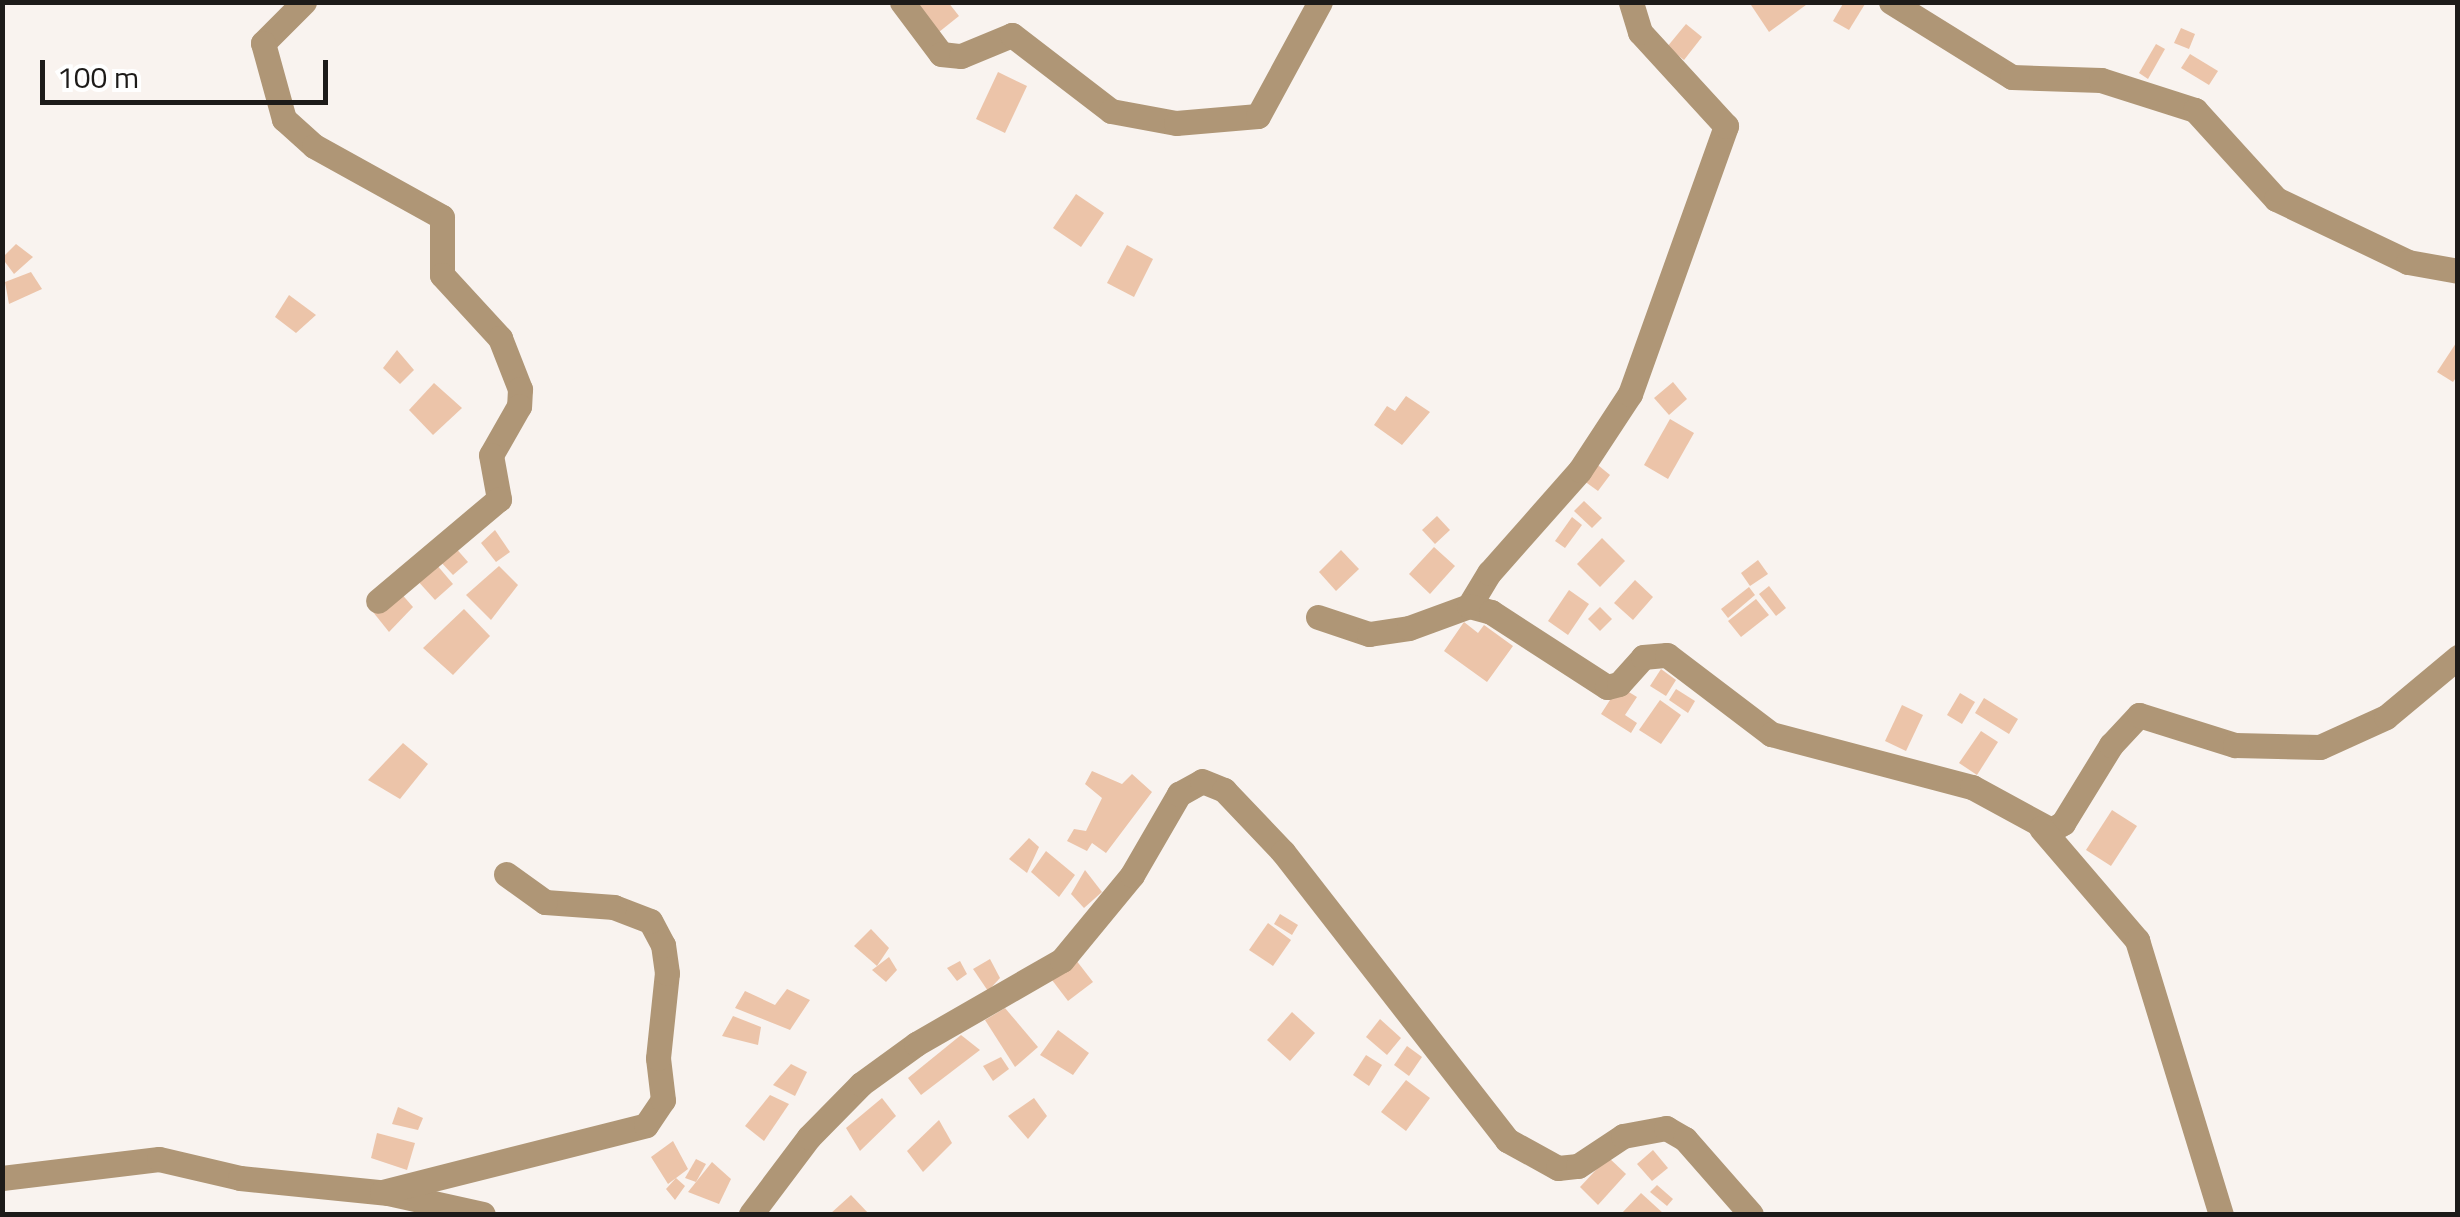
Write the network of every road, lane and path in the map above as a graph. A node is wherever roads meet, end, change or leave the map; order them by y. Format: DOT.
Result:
graph roads {
  1 [pos="304,2"];
  2 [pos="902,2"];
  3 [pos="1320,2"];
  4 [pos="1631,2"];
  5 [pos="1892,2"];
  6 [pos="2458,271"];
  7 [pos="378,600"];
  8 [pos="1468,606"];
  9 [pos="1318,617"];
  10 [pos="2458,657"];
  11 [pos="2041,828"];
  12 [pos="506,874"];
  13 [pos="2,1178"];
  14 [pos="382,1192"];
  15 [pos="484,1214"];
  16 [pos="751,1214"];
  17 [pos="1751,1214"];
  18 [pos="2221,1214"];
  1 -- 7 [label="street"];
  2 -- 3 [label="street"];
  4 -- 8 [label="street"];
  5 -- 6 [label="street"];
  8 -- 9 [label="street"];
  8 -- 11 [label="street"];
  10 -- 11 [label="street"];
  11 -- 18 [label="street"];
  12 -- 14 [label="street"];
  13 -- 14 [label="street"];
  14 -- 15 [label="street"];
  16 -- 17 [label="street"];
}
